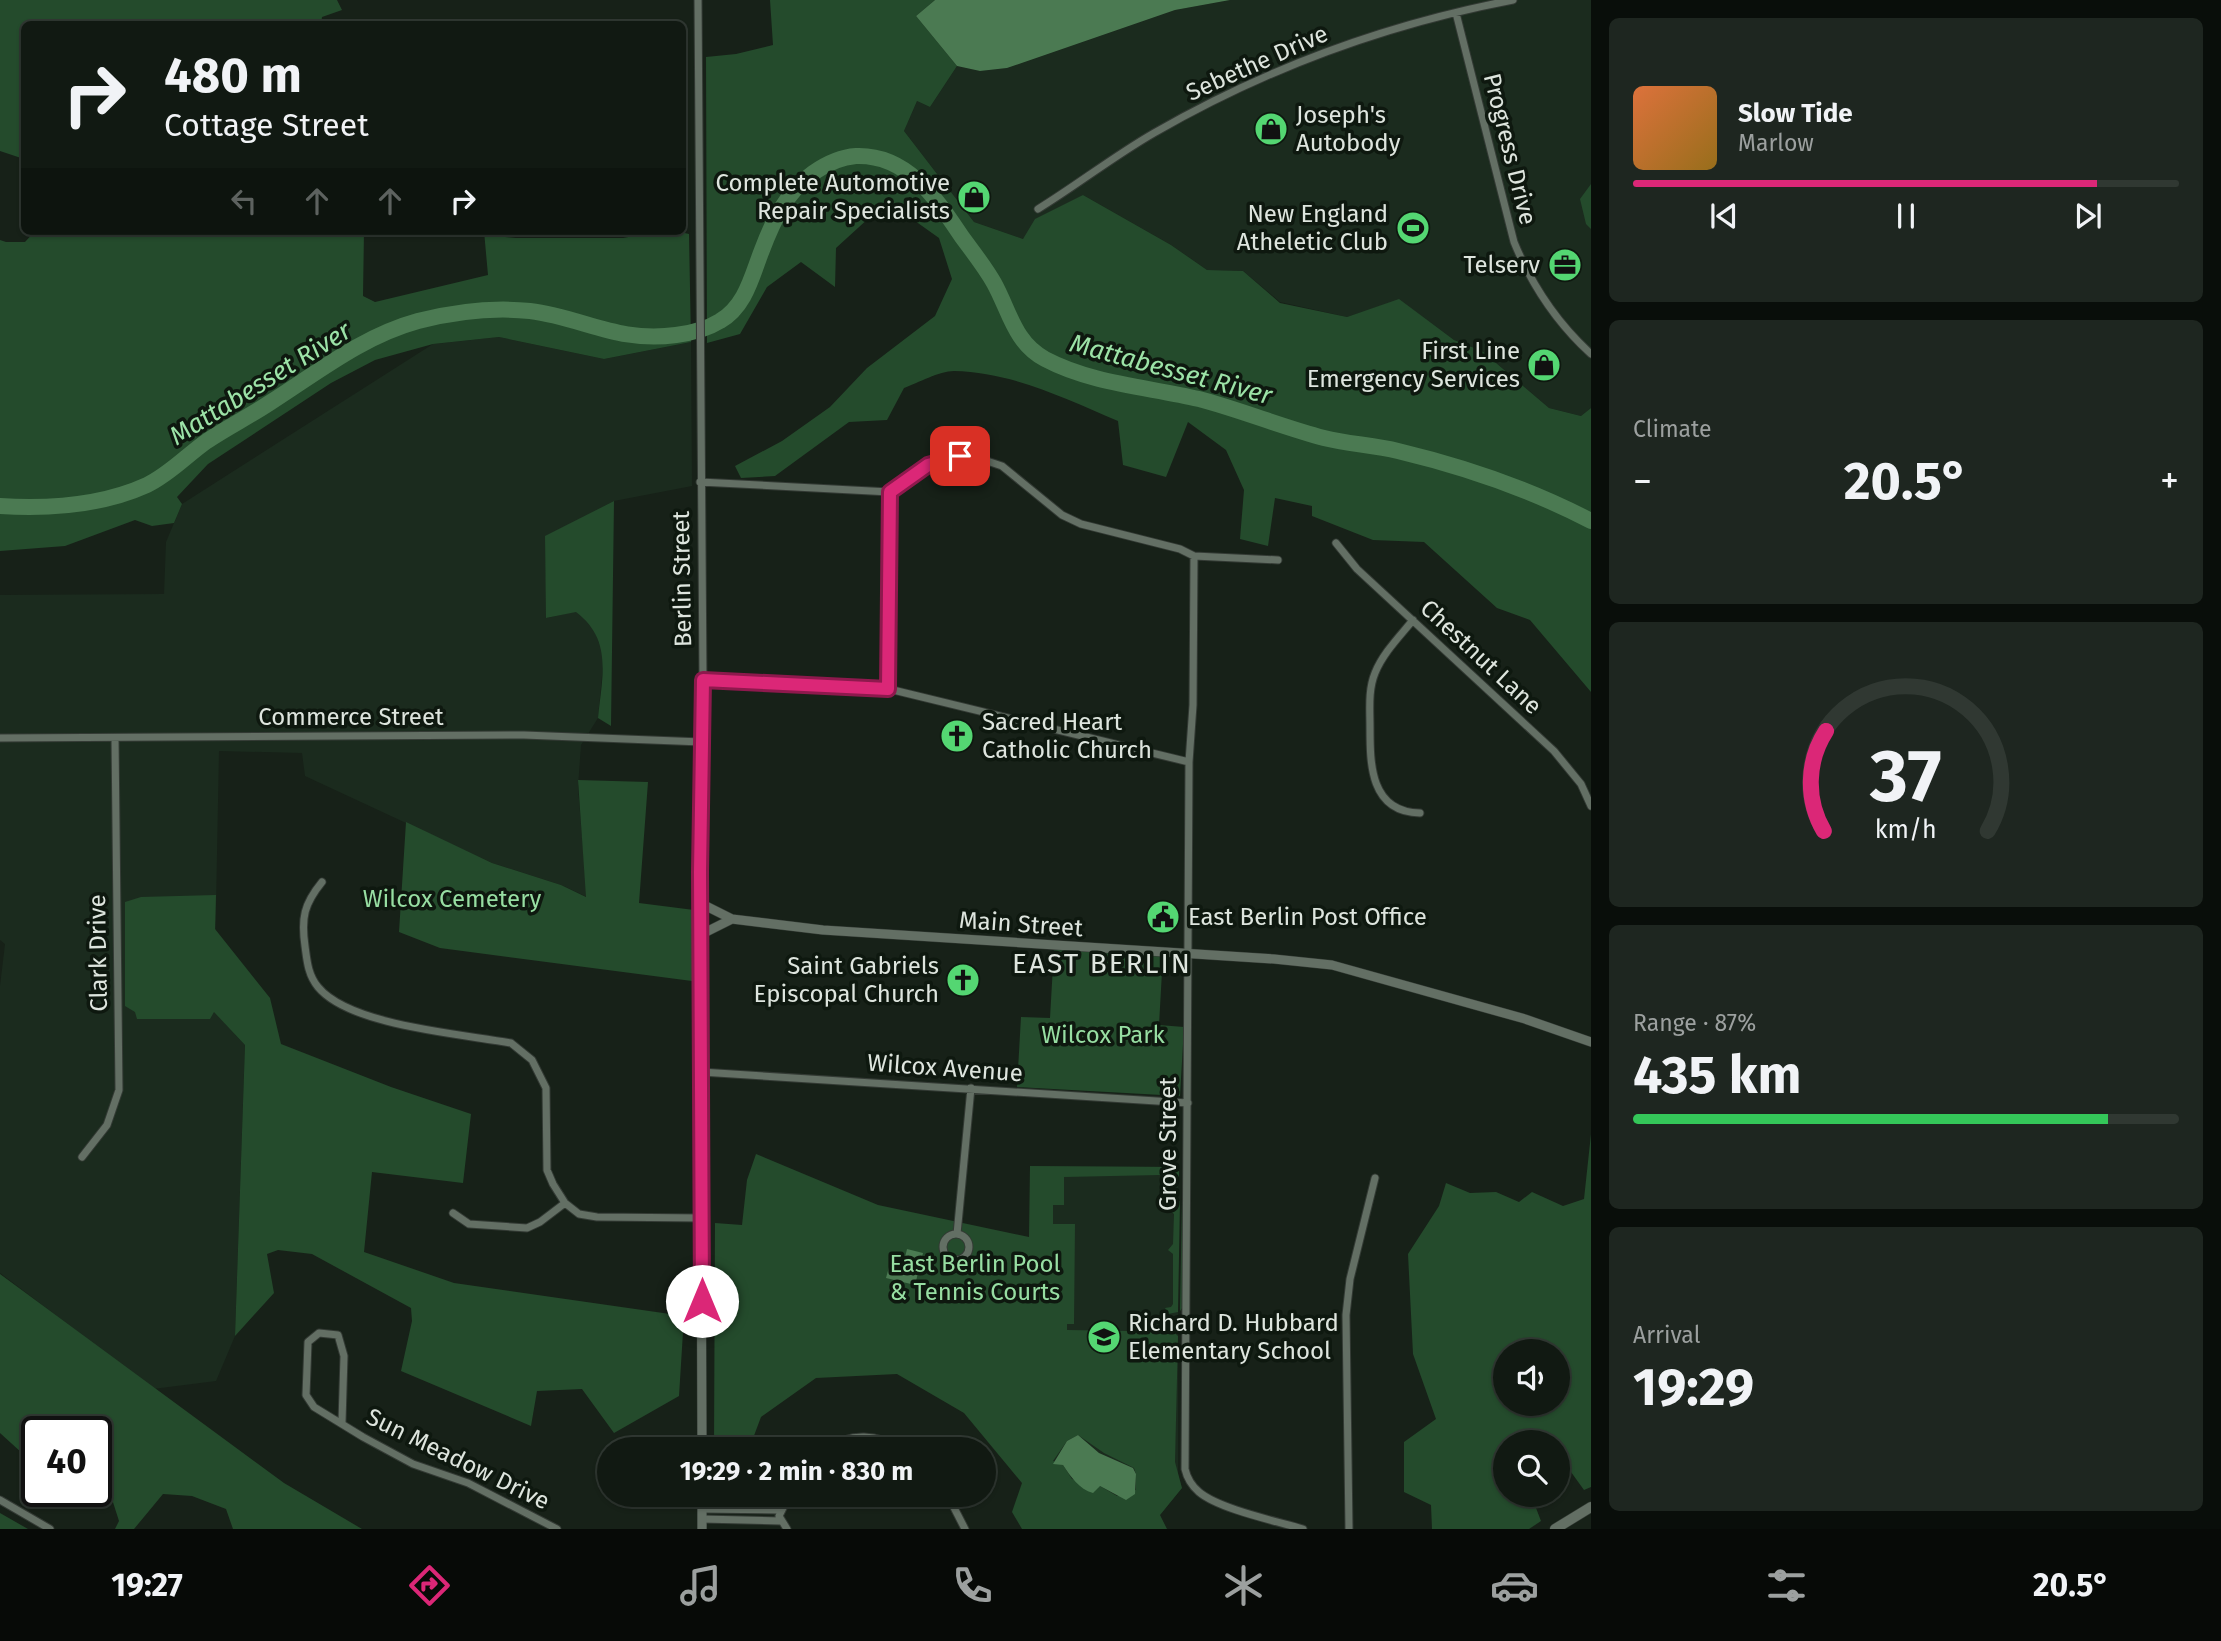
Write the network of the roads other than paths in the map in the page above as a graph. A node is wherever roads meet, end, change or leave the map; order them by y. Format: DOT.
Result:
graph roads {
  1 [pos="698,0"];
  2 [pos="1513,0"];
  3 [pos="1456,13"];
  4 [pos="1038,209"];
  5 [pos="1591,354"];
  6 [pos="700,482"];
  7 [pos="890,492"];
  8 [pos="1336,544"];
  9 [pos="1194,556"];
  10 [pos="1278,560"];
  11 [pos="1413,620"];
  12 [pos="703,680"];
  13 [pos="888,689"];
  14 [pos="0,738"];
  15 [pos="115,738"];
  16 [pos="702,742"];
  17 [pos="1189,761"];
  18 [pos="1591,806"];
  19 [pos="1420,813"];
  20 [pos="322,882"];
  21 [pos="700,903"];
  22 [pos="732,919"];
  23 [pos="700,935"];
  24 [pos="1189,955"];
  25 [pos="1591,1042"];
  26 [pos="701,1072"];
  27 [pos="971,1088"];
  28 [pos="1188,1103"];
  29 [pos="82,1157"];
  30 [pos="1375,1178"];
  31 [pos="565,1203"];
  32 [pos="453,1213"];
  33 [pos="702,1218"];
  34 [pos="957,1234"];
  35 [pos="342,1422"];
  36 [pos="702,1437"];
  37 [pos="0,1500"];
  38 [pos="782,1507"];
  39 [pos="954,1507"];
  40 [pos="1591,1507"];
  41 [pos="702,1509"];
  42 [pos="780,1510"];
  43 [pos="780,1521"];
  44 [pos="702,1524"];
  45 [pos="50,1529"];
  46 [pos="557,1529"];
  47 [pos="787,1529"];
  48 [pos="965,1529"];
  49 [pos="1303,1529"];
  50 [pos="1349,1529"];
  51 [pos="1555,1529"];
  1 -- 6 [label="street, Berlin Street"];
  2 -- 3 [label="street, Sebethe Drive"];
  3 -- 4 [label="street, Sebethe Drive"];
  3 -- 5 [label="street, Progress Drive"];
  6 -- 7 [label="street"];
  6 -- 12 [label="street, Berlin Street"];
  7 -- 9 [label="street"];
  7 -- 13 [label="street"];
  8 -- 11 [label="street, Chestnut Lane"];
  9 -- 10 [label="street"];
  9 -- 17 [label="street, Grove Street"];
  11 -- 18 [label="street, Chestnut Lane"];
  11 -- 19 [label="street"];
  12 -- 13 [label="street"];
  12 -- 16 [label="street, Berlin Street"];
  13 -- 17 [label="street"];
  14 -- 15 [label="street, Commerce Street"];
  15 -- 16 [label="street, Commerce Street"];
  15 -- 29 [label="street, Clark Drive"];
  16 -- 21 [label="street, Berlin Street"];
  17 -- 24 [label="street, Grove Street"];
  20 -- 31 [label="street"];
  21 -- 22 [label="street, Main Street"];
  21 -- 23 [label="street, Berlin Street"];
  22 -- 23 [label="street"];
  22 -- 24 [label="street, Main Street"];
  23 -- 26 [label="street, Berlin Street"];
  24 -- 25 [label="street, Main Street"];
  24 -- 28 [label="street, Grove Street"];
  26 -- 27 [label="street, Wilcox Avenue"];
  26 -- 33 [label="street, Berlin Street"];
  27 -- 28 [label="street, Wilcox Avenue"];
  27 -- 34 [label="street"];
  28 -- 49 [label="street, Grove Street"];
  30 -- 50 [label="street"];
  31 -- 32 [label="street"];
  31 -- 33 [label="street"];
  33 -- 36 [label="street, Berlin Street"];
  35 -- 35 [label="street, Sun Meadow Drive"];
  35 -- 46 [label="street, Sun Meadow Drive"];
  37 -- 45 [label="street"];
  38 -- 42 [label="street"];
  39 -- 48 [label="street"];
  40 -- 51 [label="main road"];
  41 -- 42 [label="street"];
  41 -- 44 [label="street"];
  42 -- 43 [label="street"];
  43 -- 44 [label="street"];
  43 -- 47 [label="street"];
}
